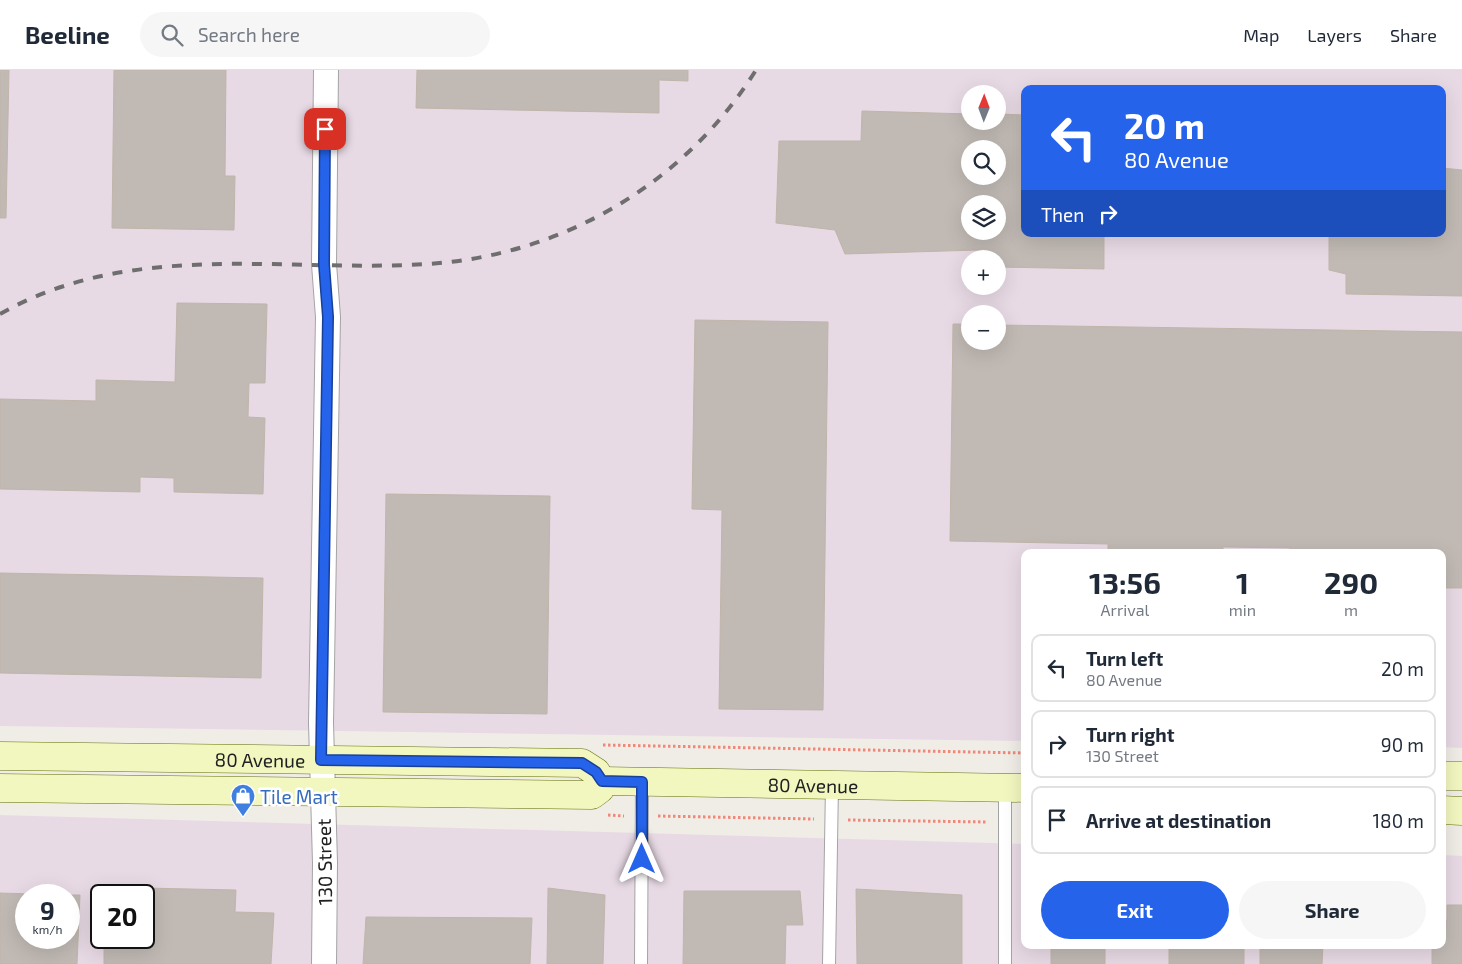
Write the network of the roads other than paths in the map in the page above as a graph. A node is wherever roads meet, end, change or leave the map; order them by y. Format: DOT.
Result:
graph roads {
  1 [pos="326,70"];
  2 [pos="0,756"];
  3 [pos="321,760"];
  4 [pos="1446,776"];
  5 [pos="1462,776"];
  6 [pos="602,781"];
  7 [pos="642,782"];
  8 [pos="832,785"];
  9 [pos="0,788"];
  10 [pos="1015,788"];
  11 [pos="322,791"];
  12 [pos="1446,810"];
  13 [pos="1462,811"];
  14 [pos="324,964"];
  15 [pos="641,964"];
  16 [pos="829,964"];
  17 [pos="1005,964"];
  1 -- 3 [label="street, 130 Street"];
  2 -- 3 [label="main road, 80 Avenue"];
  3 -- 6 [label="main road, 80 Avenue"];
  3 -- 11 [label="street, 130 Street"];
  4 -- 5 [label="main road"];
  6 -- 7 [label="main road, 80 Avenue"];
  6 -- 11 [label="main road, 80 Avenue"];
  7 -- 8 [label="main road, 80 Avenue"];
  7 -- 15 [label="lane"];
  8 -- 10 [label="main road, 80 Avenue"];
  8 -- 16 [label="lane"];
  9 -- 11 [label="main road, 80 Avenue"];
  10 -- 17 [label="lane"];
  11 -- 14 [label="street, 130 Street"];
  12 -- 13 [label="main road"];
}
